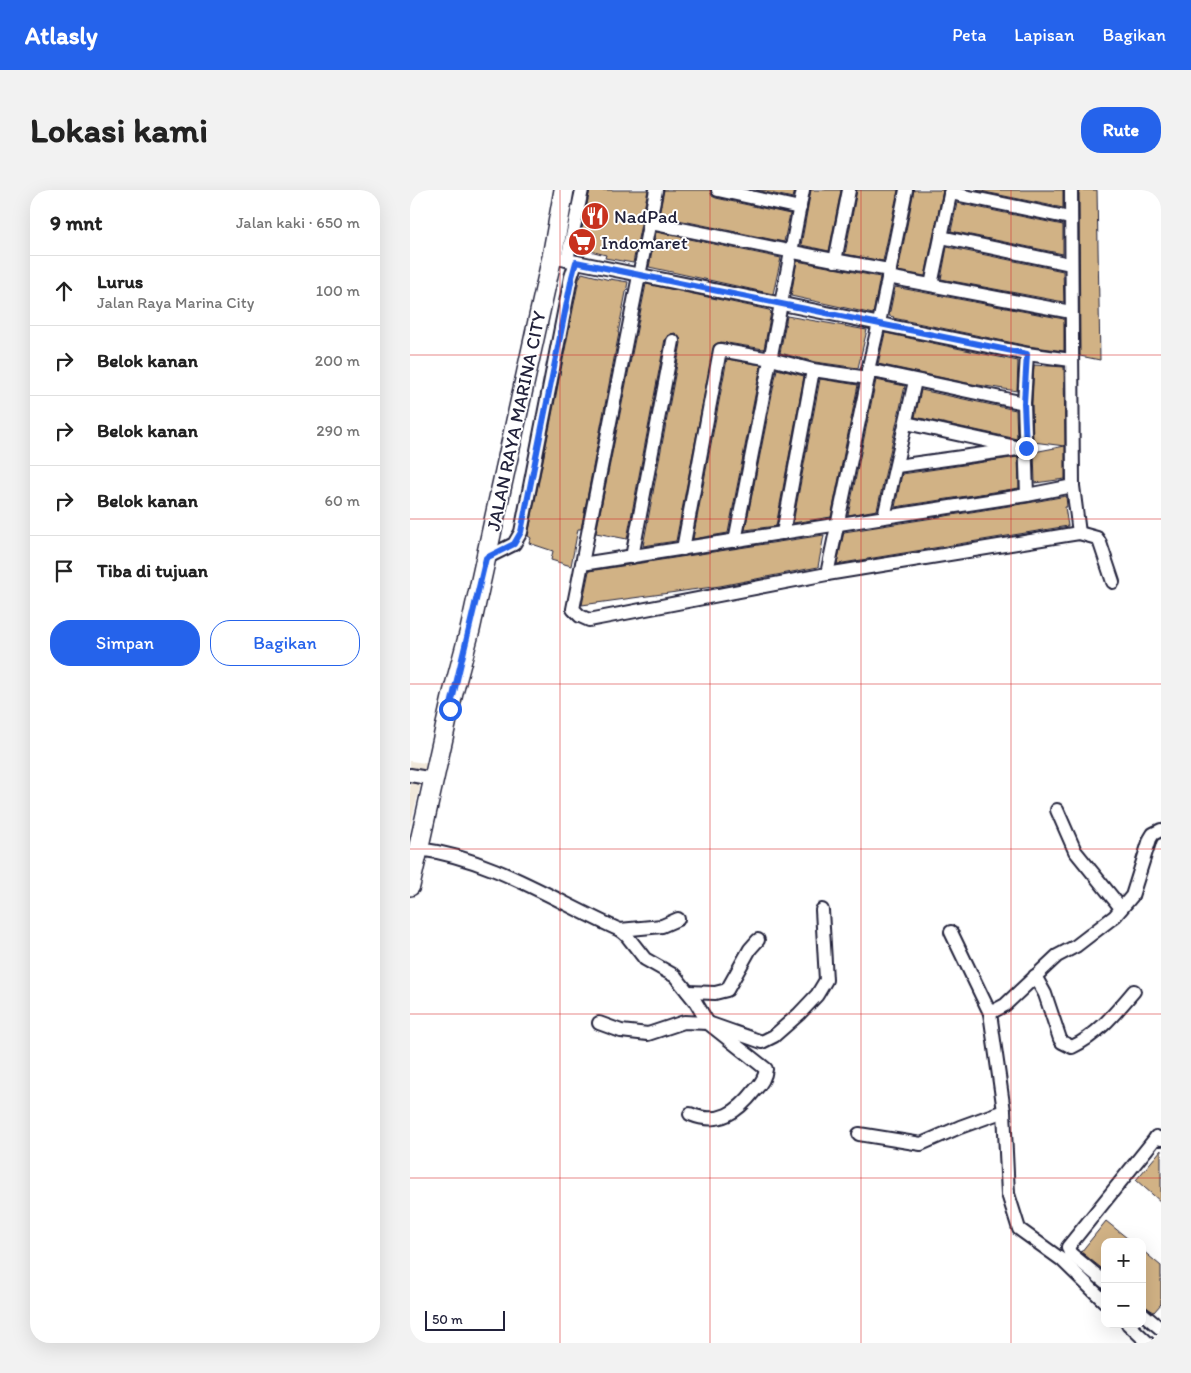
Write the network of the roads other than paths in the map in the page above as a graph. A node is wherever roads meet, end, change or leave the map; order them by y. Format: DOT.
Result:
graph roads {
  1 [pos="564,190"];
  2 [pos="582,190"];
  3 [pos="656,190"];
  4 [pos="718,190"];
  5 [pos="803,190"];
  6 [pos="849,190"];
  7 [pos="906,190"];
  8 [pos="1071,190"];
  9 [pos="950,191"];
  10 [pos="800,208"];
  11 [pos="1070,218"];
  12 [pos="650,223"];
  13 [pos="941,237"];
  14 [pos="792,250"];
  15 [pos="565,260"];
  16 [pos="835,261"];
  17 [pos="1070,264"];
  18 [pos="889,273"];
  19 [pos="641,274"];
  20 [pos="931,285"];
  21 [pos="782,303"];
  22 [pos="1071,312"];
  23 [pos="880,323"];
  24 [pos="673,341"];
  25 [pos="1027,354"];
  26 [pos="771,358"];
  27 [pos="1071,360"];
  28 [pos="813,370"];
  29 [pos="868,374"];
  30 [pos="915,381"];
  31 [pos="1024,403"];
  32 [pos="906,423"];
  33 [pos="1025,448"];
  34 [pos="897,466"];
  35 [pos="1073,486"];
  36 [pos="1027,495"];
  37 [pos="884,517"];
  38 [pos="838,525"];
  39 [pos="783,533"];
  40 [pos="1079,533"];
  41 [pos="735,541"];
  42 [pos="683,549"];
  43 [pos="632,556"];
  44 [pos="486,558"];
  45 [pos="582,564"];
  46 [pos="827,574"];
  47 [pos="1113,582"];
  48 [pos="410,775"];
  49 [pos="434,779"];
  50 [pos="1057,810"];
  51 [pos="1161,830"];
  52 [pos="419,849"];
  53 [pos="410,886"];
  54 [pos="1121,908"];
  55 [pos="822,910"];
  56 [pos="678,919"];
  57 [pos="620,930"];
  58 [pos="951,932"];
  59 [pos="758,940"];
  60 [pos="1035,976"];
  61 [pos="1134,991"];
  62 [pos="688,992"];
  63 [pos="990,1013"];
  64 [pos="708,1022"];
  65 [pos="599,1023"];
  66 [pos="1004,1111"];
  67 [pos="690,1114"];
  68 [pos="859,1134"];
  69 [pos="1161,1139"];
  70 [pos="1101,1279"];
  71 [pos="1101,1298"];
  72 [pos="1146,1317"];
  73 [pos="1132,1328"];
  74 [pos="1161,1329"];
  75 [pos="1148,1343"];
  1 -- 15 [label="main road, JALAN RAYA MARINA CITY"];
  2 -- 15 [label="street"];
  3 -- 12 [label="street"];
  4 -- 10 [label="street"];
  5 -- 10 [label="street"];
  6 -- 16 [label="street"];
  7 -- 18 [label="street"];
  8 -- 11 [label="street"];
  9 -- 11 [label="street"];
  9 -- 13 [label="street"];
  10 -- 14 [label="street"];
  11 -- 17 [label="street"];
  12 -- 14 [label="street"];
  12 -- 19 [label="street"];
  13 -- 17 [label="street"];
  13 -- 20 [label="street"];
  14 -- 16 [label="street"];
  14 -- 21 [label="street"];
  15 -- 19 [label="street"];
  15 -- 44 [label="main road, JALAN RAYA MARINA CITY"];
  15 -- 44 [label="street"];
  16 -- 18 [label="street"];
  17 -- 22 [label="street"];
  18 -- 20 [label="street"];
  18 -- 23 [label="street"];
  19 -- 21 [label="street"];
  19 -- 45 [label="street"];
  20 -- 22 [label="street"];
  21 -- 23 [label="street"];
  21 -- 26 [label="street"];
  22 -- 27 [label="street"];
  23 -- 25 [label="street"];
  23 -- 29 [label="street"];
  24 -- 43 [label="street"];
  25 -- 27 [label="street"];
  25 -- 31 [label="street"];
  26 -- 28 [label="street"];
  26 -- 41 [label="street"];
  26 -- 42 [label="street"];
  27 -- 35 [label="street"];
  28 -- 29 [label="street"];
  28 -- 39 [label="street"];
  29 -- 30 [label="street"];
  29 -- 38 [label="street"];
  30 -- 31 [label="street"];
  30 -- 32 [label="street"];
  31 -- 33 [label="street"];
  32 -- 33 [label="street"];
  32 -- 34 [label="street"];
  33 -- 34 [label="street"];
  33 -- 36 [label="street"];
  34 -- 37 [label="street"];
  35 -- 36 [label="street"];
  35 -- 40 [label="street"];
  36 -- 37 [label="street"];
  37 -- 38 [label="street"];
  38 -- 39 [label="street"];
  38 -- 46 [label="street"];
  39 -- 41 [label="street"];
  40 -- 46 [label="street"];
  40 -- 47 [label="street"];
  41 -- 42 [label="street"];
  42 -- 43 [label="street"];
  43 -- 45 [label="street"];
  44 -- 49 [label="main road, JALAN RAYA MARINA CITY"];
  45 -- 46 [label="street"];
  48 -- 49 [label="street"];
  49 -- 52 [label="main road, JALAN RAYA MARINA CITY"];
  50 -- 54 [label="street"];
  51 -- 54 [label="street"];
  52 -- 53 [label="main road, JALAN RAYA MARINA CITY"];
  52 -- 57 [label="street"];
  54 -- 60 [label="street"];
  55 -- 64 [label="street"];
  56 -- 57 [label="street"];
  57 -- 62 [label="street"];
  58 -- 63 [label="street"];
  59 -- 62 [label="street"];
  60 -- 61 [label="street"];
  60 -- 63 [label="street"];
  62 -- 64 [label="street"];
  63 -- 66 [label="street"];
  64 -- 65 [label="street"];
  64 -- 67 [label="street"];
  66 -- 68 [label="street"];
  66 -- 71 [label="street"];
  69 -- 70 [label="street"];
  72 -- 74 [label="street"];
  73 -- 75 [label="street"];
}
